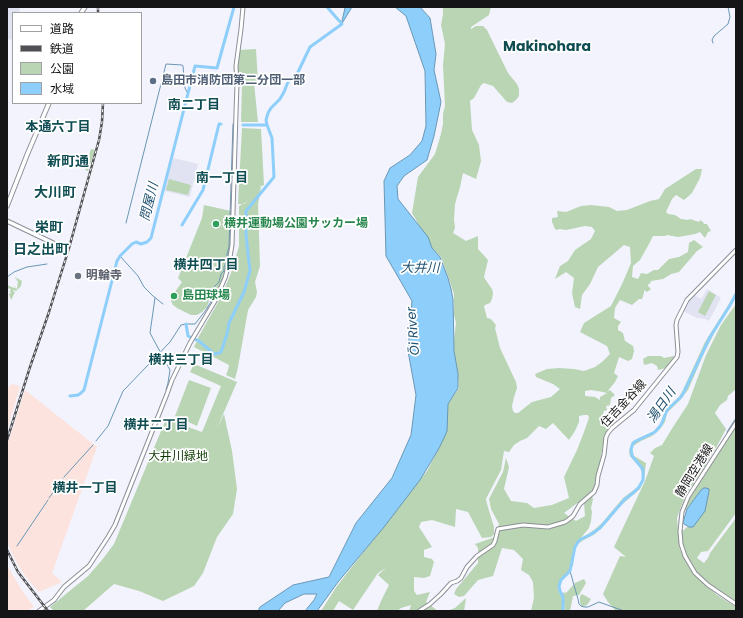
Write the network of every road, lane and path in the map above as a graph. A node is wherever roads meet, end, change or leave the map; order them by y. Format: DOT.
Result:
graph roads {
  1 [pos="243,7"];
  2 [pos="49,104"];
  3 [pos="7,206"];
  4 [pos="7,221"];
  5 [pos="53,243"];
  6 [pos="736,250"];
  7 [pos="736,423"];
  8 [pos="736,604"];
  9 [pos="39,611"];
  10 [pos="419,611"];
  1 -- 9 [label="main road"];
  2 -- 3 [label="main road"];
  4 -- 5 [label="main road"];
  6 -- 10 [label="main road, 住吉金谷線"];
  7 -- 8 [label="main road, 静岡空港線"];
}
